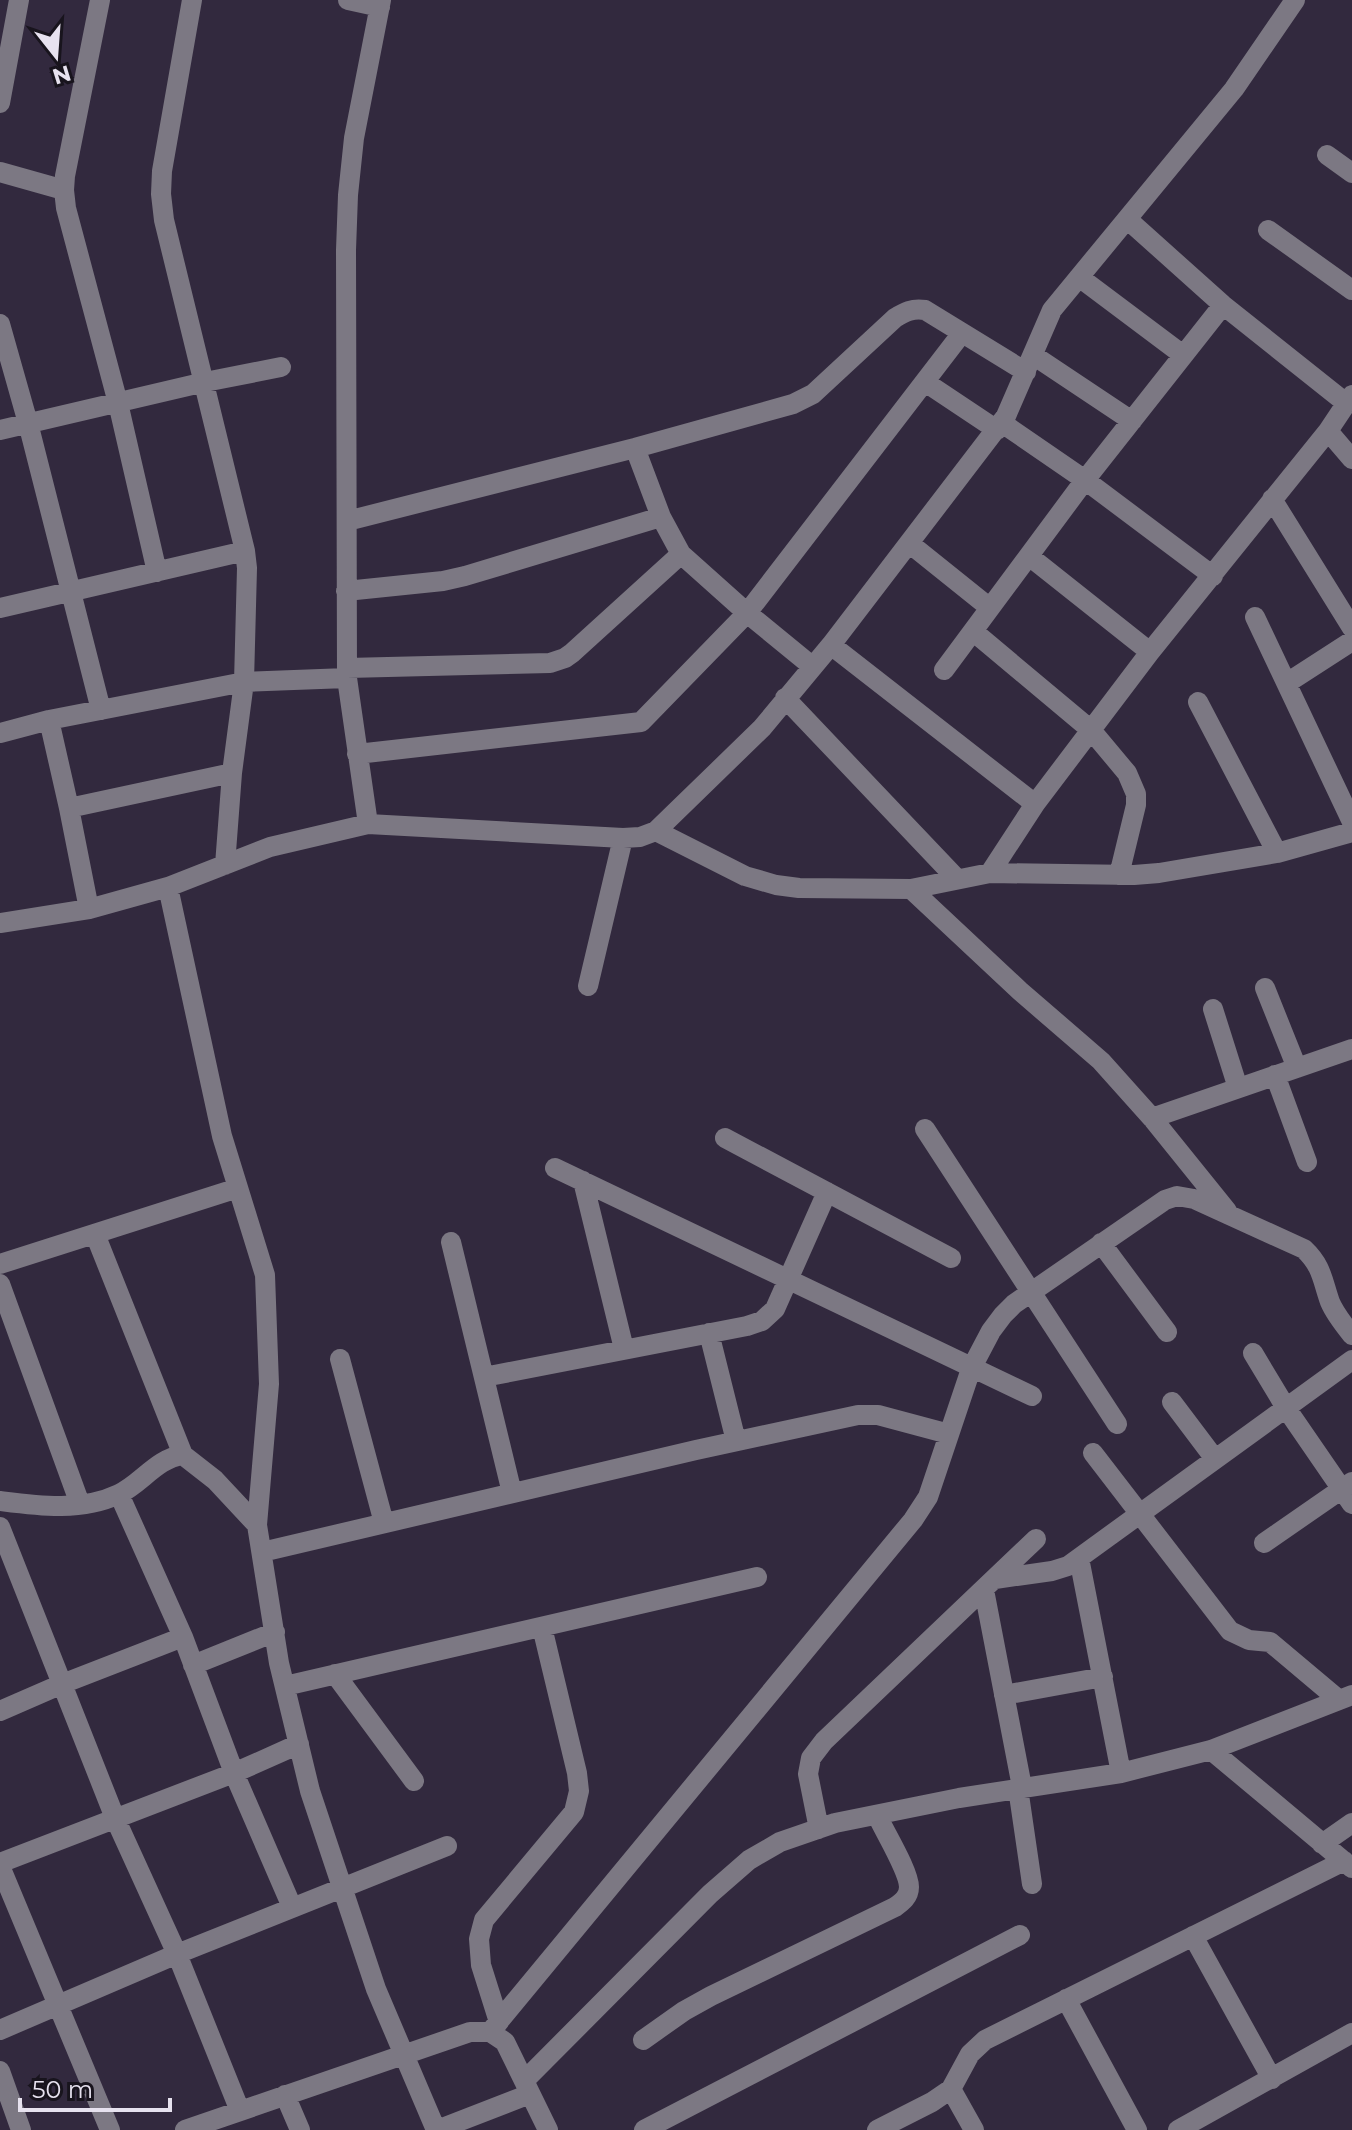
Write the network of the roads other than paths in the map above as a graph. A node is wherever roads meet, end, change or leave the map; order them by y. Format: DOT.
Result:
graph roads {
  1 [pos="19,0"];
  2 [pos="100,0"];
  3 [pos="192,0"];
  4 [pos="348,0"];
  5 [pos="1295,0"];
  6 [pos="381,4"];
  7 [pos="0,103"];
  8 [pos="1327,155"];
  9 [pos="0,172"];
  10 [pos="1352,173"];
  11 [pos="64,190"];
  12 [pos="1127,219"];
  13 [pos="1268,230"];
  14 [pos="1079,277"];
  15 [pos="1352,290"];
  16 [pos="1223,305"];
  17 [pos="0,324"];
  18 [pos="962,333"];
  19 [pos="1183,355"];
  20 [pos="1029,363"];
  21 [pos="281,367"];
  22 [pos="205,382"];
  23 [pos="925,382"];
  24 [pos="1349,399"];
  25 [pos="118,403"];
  26 [pos="1132,421"];
  27 [pos="28,423"];
  28 [pos="999,426"];
  29 [pos="0,430"];
  30 [pos="1328,431"];
  31 [pos="635,448"];
  32 [pos="1352,459"];
  33 [pos="1085,480"];
  34 [pos="1272,499"];
  35 [pos="661,517"];
  36 [pos="347,521"];
  37 [pos="909,543"];
  38 [pos="245,551"];
  39 [pos="681,554"];
  40 [pos="1029,556"];
  41 [pos="157,572"];
  42 [pos="1213,576"];
  43 [pos="346,591"];
  44 [pos="70,592"];
  45 [pos="0,608"];
  46 [pos="990,608"];
  47 [pos="747,613"];
  48 [pos="1255,617"];
  49 [pos="1352,628"];
  50 [pos="974,632"];
  51 [pos="1352,641"];
  52 [pos="831,645"];
  53 [pos="1150,652"];
  54 [pos="813,667"];
  55 [pos="944,670"];
  56 [pos="347,673"];
  57 [pos="244,682"];
  58 [pos="1287,683"];
  59 [pos="785,698"];
  60 [pos="1198,702"];
  61 [pos="101,710"];
  62 [pos="49,720"];
  63 [pos="1091,730"];
  64 [pos="0,733"];
  65 [pos="357,754"];
  66 [pos="232,773"];
  67 [pos="1035,804"];
  68 [pos="69,808"];
  69 [pos="1352,822"];
  70 [pos="368,824"];
  71 [pos="656,831"];
  72 [pos="1352,832"];
  73 [pos="623,838"];
  74 [pos="1277,853"];
  75 [pos="225,865"];
  76 [pos="990,873"];
  77 [pos="1119,875"];
  78 [pos="957,879"];
  79 [pos="168,887"];
  80 [pos="911,889"];
  81 [pos="89,909"];
  82 [pos="0,923"];
  83 [pos="588,986"];
  84 [pos="1265,988"];
  85 [pos="1213,1009"];
  86 [pos="1352,1049"];
  87 [pos="1297,1068"];
  88 [pos="1275,1075"];
  89 [pos="1238,1088"];
  90 [pos="1152,1118"];
  91 [pos="925,1129"];
  92 [pos="725,1138"];
  93 [pos="1307,1162"];
  94 [pos="555,1168"];
  95 [pos="583,1181"];
  96 [pos="238,1188"];
  97 [pos="827,1192"];
  98 [pos="1230,1214"];
  99 [pos="95,1234"];
  100 [pos="451,1242"];
  101 [pos="1101,1243"];
  102 [pos="951,1258"];
  103 [pos="0,1264"];
  104 [pos="788,1280"];
  105 [pos="0,1284"];
  106 [pos="1031,1292"];
  107 [pos="1167,1332"];
  108 [pos="709,1333"];
  109 [pos="1352,1335"];
  110 [pos="624,1349"];
  111 [pos="1253,1353"];
  112 [pos="340,1359"];
  113 [pos="1352,1360"];
  114 [pos="971,1369"];
  115 [pos="484,1377"];
  116 [pos="1032,1396"];
  117 [pos="1172,1402"];
  118 [pos="1286,1408"];
  119 [pos="1117,1424"];
  120 [pos="949,1434"];
  121 [pos="736,1441"];
  122 [pos="1093,1453"];
  123 [pos="183,1455"];
  124 [pos="1215,1459"];
  125 [pos="1349,1492"];
  126 [pos="512,1493"];
  127 [pos="119,1494"];
  128 [pos="0,1501"];
  129 [pos="80,1504"];
  130 [pos="1140,1513"];
  131 [pos="384,1523"];
  132 [pos="257,1525"];
  133 [pos="0,1527"];
  134 [pos="1036,1539"];
  135 [pos="1264,1543"];
  136 [pos="262,1552"];
  137 [pos="1079,1558"];
  138 [pos="757,1577"];
  139 [pos="989,1584"];
  140 [pos="542,1627"];
  141 [pos="275,1632"];
  142 [pos="183,1637"];
  143 [pos="193,1665"];
  144 [pos="335,1674"];
  145 [pos="1103,1677"];
  146 [pos="62,1684"];
  147 [pos="285,1686"];
  148 [pos="1004,1695"];
  149 [pos="1346,1697"];
  150 [pos="0,1711"];
  151 [pos="299,1744"];
  152 [pos="1211,1750"];
  153 [pos="234,1773"];
  154 [pos="1121,1773"];
  155 [pos="414,1781"];
  156 [pos="1020,1787"];
  157 [pos="877,1815"];
  158 [pos="115,1818"];
  159 [pos="1352,1823"];
  160 [pos="819,1829"];
  161 [pos="1322,1844"];
  162 [pos="447,1846"];
  163 [pos="0,1864"];
  164 [pos="1348,1864"];
  165 [pos="1032,1884"];
  166 [pos="342,1886"];
  167 [pos="292,1907"];
  168 [pos="1020,1935"];
  169 [pos="1193,1936"];
  170 [pos="177,1954"];
  171 [pos="1066,1999"];
  172 [pos="59,2005"];
  173 [pos="494,2027"];
  174 [pos="0,2030"];
  175 [pos="1352,2033"];
  176 [pos="643,2040"];
  177 [pos="404,2055"];
  178 [pos="0,2071"];
  179 [pos="1272,2079"];
  180 [pos="527,2088"];
  181 [pos="951,2089"];
  182 [pos="285,2095"];
  183 [pos="240,2111"];
  184 [pos="21,2130"];
  185 [pos="110,2130"];
  186 [pos="185,2130"];
  187 [pos="300,2130"];
  188 [pos="437,2130"];
  189 [pos="548,2130"];
  190 [pos="644,2130"];
  191 [pos="877,2130"];
  192 [pos="974,2130"];
  193 [pos="1137,2130"];
  194 [pos="1178,2130"];
  1 -- 7 [label="street"];
  2 -- 11 [label="street"];
  3 -- 22 [label="street"];
  4 -- 6 [label="street"];
  5 -- 12 [label="street"];
  6 -- 36 [label="street"];
  8 -- 10 [label="street"];
  9 -- 11 [label="street"];
  11 -- 25 [label="street"];
  12 -- 14 [label="street"];
  12 -- 16 [label="street"];
  13 -- 15 [label="street"];
  14 -- 19 [label="street"];
  14 -- 20 [label="street"];
  16 -- 19 [label="street"];
  16 -- 24 [label="street"];
  17 -- 27 [label="street"];
  18 -- 20 [label="street"];
  18 -- 23 [label="street"];
  18 -- 31 [label="street"];
  19 -- 26 [label="street"];
  20 -- 26 [label="street"];
  20 -- 28 [label="street"];
  21 -- 22 [label="street"];
  22 -- 25 [label="street"];
  22 -- 38 [label="street"];
  23 -- 28 [label="street"];
  23 -- 47 [label="street"];
  24 -- 30 [label="street"];
  25 -- 27 [label="street"];
  25 -- 41 [label="street"];
  26 -- 33 [label="street"];
  27 -- 29 [label="street"];
  27 -- 44 [label="street"];
  28 -- 33 [label="street"];
  28 -- 37 [label="street"];
  30 -- 32 [label="street"];
  30 -- 34 [label="street"];
  31 -- 35 [label="street"];
  31 -- 36 [label="street"];
  33 -- 40 [label="street"];
  33 -- 42 [label="street"];
  34 -- 42 [label="street"];
  34 -- 49 [label="street"];
  35 -- 39 [label="street"];
  35 -- 43 [label="street"];
  36 -- 43 [label="street"];
  37 -- 46 [label="street"];
  37 -- 52 [label="street"];
  38 -- 41 [label="street"];
  38 -- 57 [label="street"];
  39 -- 47 [label="street"];
  39 -- 56 [label="street"];
  40 -- 46 [label="street"];
  40 -- 53 [label="street"];
  41 -- 44 [label="street"];
  42 -- 53 [label="street"];
  43 -- 56 [label="street"];
  44 -- 45 [label="street"];
  44 -- 61 [label="street"];
  46 -- 50 [label="street"];
  47 -- 54 [label="street"];
  47 -- 65 [label="street"];
  48 -- 58 [label="street"];
  50 -- 55 [label="street"];
  50 -- 63 [label="street"];
  51 -- 58 [label="street"];
  52 -- 54 [label="street"];
  52 -- 67 [label="street"];
  53 -- 63 [label="street"];
  54 -- 59 [label="street"];
  56 -- 57 [label="street"];
  56 -- 65 [label="street"];
  57 -- 61 [label="street"];
  57 -- 66 [label="street"];
  58 -- 69 [label="street"];
  59 -- 71 [label="street"];
  59 -- 78 [label="street"];
  60 -- 74 [label="street"];
  61 -- 62 [label="street"];
  62 -- 64 [label="street"];
  62 -- 68 [label="street"];
  63 -- 67 [label="street"];
  63 -- 77 [label="street"];
  65 -- 70 [label="street"];
  66 -- 68 [label="street"];
  66 -- 75 [label="street"];
  67 -- 76 [label="street"];
  68 -- 81 [label="street"];
  70 -- 73 [label="street"];
  70 -- 75 [label="street"];
  71 -- 73 [label="street"];
  71 -- 80 [label="street"];
  72 -- 74 [label="street"];
  73 -- 83 [label="street"];
  74 -- 77 [label="street"];
  75 -- 79 [label="street"];
  76 -- 77 [label="street"];
  76 -- 78 [label="street"];
  78 -- 80 [label="street"];
  79 -- 81 [label="street"];
  79 -- 96 [label="street"];
  80 -- 90 [label="street"];
  81 -- 82 [label="street"];
  84 -- 87 [label="street"];
  85 -- 89 [label="street"];
  86 -- 87 [label="street"];
  87 -- 88 [label="street"];
  88 -- 89 [label="street"];
  88 -- 93 [label="street"];
  89 -- 90 [label="street"];
  90 -- 98 [label="street"];
  91 -- 106 [label="street"];
  92 -- 97 [label="street"];
  94 -- 95 [label="street"];
  95 -- 104 [label="street"];
  95 -- 110 [label="street"];
  96 -- 99 [label="street"];
  96 -- 132 [label="street"];
  97 -- 102 [label="street"];
  97 -- 104 [label="street"];
  98 -- 101 [label="street"];
  98 -- 109 [label="street"];
  99 -- 103 [label="street"];
  99 -- 123 [label="street"];
  100 -- 115 [label="street"];
  101 -- 106 [label="street"];
  101 -- 107 [label="street"];
  104 -- 108 [label="street"];
  104 -- 114 [label="street"];
  105 -- 129 [label="street"];
  106 -- 114 [label="street"];
  106 -- 119 [label="street"];
  108 -- 110 [label="street"];
  108 -- 121 [label="street"];
  110 -- 115 [label="street"];
  111 -- 118 [label="street"];
  112 -- 131 [label="street"];
  113 -- 118 [label="street"];
  114 -- 116 [label="street"];
  114 -- 120 [label="street"];
  115 -- 126 [label="street"];
  117 -- 124 [label="street"];
  118 -- 124 [label="street"];
  118 -- 125 [label="street"];
  120 -- 121 [label="street"];
  120 -- 173 [label="street"];
  121 -- 126 [label="street"];
  122 -- 130 [label="street"];
  123 -- 127 [label="street"];
  123 -- 132 [label="street"];
  124 -- 130 [label="street"];
  125 -- 135 [label="street"];
  126 -- 131 [label="street"];
  127 -- 129 [label="street"];
  127 -- 142 [label="street"];
  128 -- 129 [label="street"];
  130 -- 137 [label="street"];
  130 -- 149 [label="street"];
  131 -- 136 [label="street"];
  132 -- 136 [label="street"];
  133 -- 146 [label="street"];
  134 -- 139 [label="street"];
  136 -- 141 [label="street"];
  137 -- 139 [label="street"];
  137 -- 145 [label="street"];
  138 -- 140 [label="street"];
  139 -- 148 [label="street"];
  139 -- 160 [label="street"];
  140 -- 144 [label="street"];
  140 -- 173 [label="street"];
  141 -- 143 [label="street"];
  141 -- 147 [label="street"];
  142 -- 143 [label="street"];
  142 -- 146 [label="street"];
  143 -- 153 [label="street"];
  144 -- 147 [label="street"];
  144 -- 155 [label="street"];
  145 -- 148 [label="street"];
  145 -- 154 [label="street"];
  146 -- 150 [label="street"];
  146 -- 158 [label="street"];
  147 -- 151 [label="street"];
  148 -- 156 [label="street"];
  149 -- 152 [label="street"];
  151 -- 153 [label="street"];
  151 -- 166 [label="street"];
  152 -- 154 [label="street"];
  152 -- 161 [label="street"];
  153 -- 158 [label="street"];
  153 -- 167 [label="street"];
  154 -- 156 [label="street"];
  156 -- 157 [label="street"];
  156 -- 165 [label="street"];
  157 -- 160 [label="street"];
  157 -- 176 [label="street"];
  158 -- 163 [label="street"];
  158 -- 170 [label="street"];
  159 -- 161 [label="street"];
  160 -- 180 [label="street"];
  161 -- 164 [label="street"];
  162 -- 166 [label="street"];
  163 -- 172 [label="street"];
  164 -- 169 [label="street"];
  166 -- 167 [label="street"];
  166 -- 177 [label="street"];
  167 -- 170 [label="street"];
  168 -- 190 [label="street"];
  169 -- 171 [label="street"];
  169 -- 179 [label="street"];
  170 -- 172 [label="street"];
  170 -- 183 [label="street"];
  171 -- 181 [label="street"];
  171 -- 193 [label="street"];
  172 -- 174 [label="street"];
  172 -- 185 [label="street"];
  173 -- 177 [label="street"];
  173 -- 180 [label="street"];
  175 -- 179 [label="street"];
  177 -- 182 [label="street"];
  177 -- 188 [label="street"];
  178 -- 184 [label="street"];
  179 -- 194 [label="street"];
  180 -- 188 [label="street"];
  180 -- 189 [label="street"];
  181 -- 191 [label="street"];
  181 -- 192 [label="street"];
  182 -- 183 [label="street"];
  182 -- 187 [label="street"];
  183 -- 186 [label="street"];
}
